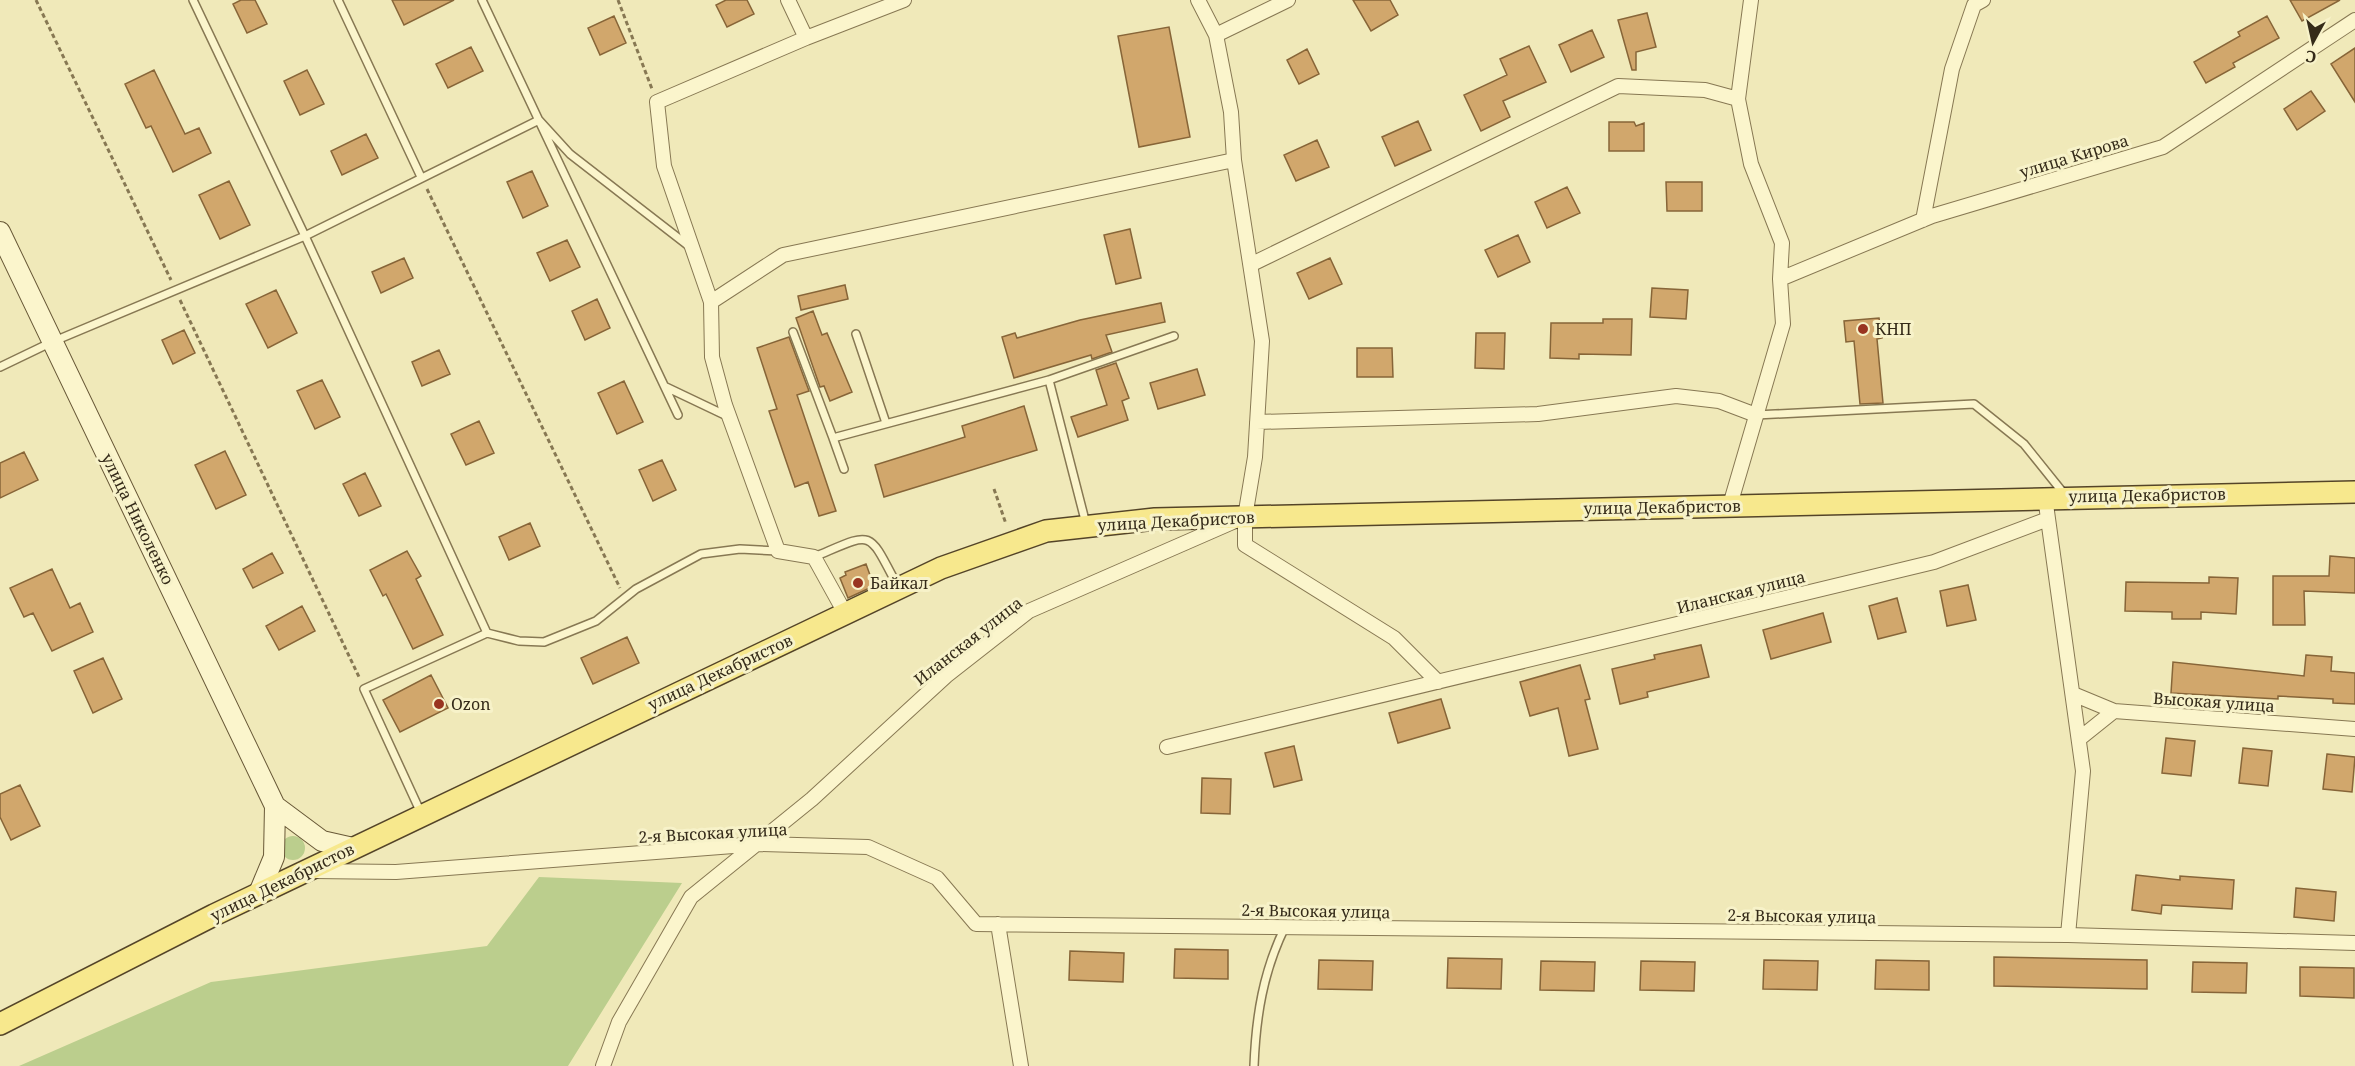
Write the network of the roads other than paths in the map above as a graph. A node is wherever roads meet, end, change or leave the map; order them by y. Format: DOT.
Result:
graph roads {
  1 [pos="193,0"];
  2 [pos="338,0"];
  3 [pos="482,0"];
  4 [pos="788,0"];
  5 [pos="904,0"];
  6 [pos="1198,0"];
  7 [pos="1288,0"];
  8 [pos="1751,0"];
  9 [pos="1979,2"];
  10 [pos="2355,20"];
  11 [pos="1216,35"];
  12 [pos="806,38"];
  13 [pos="1738,99"];
  14 [pos="539,120"];
  15 [pos="1234,160"];
  16 [pos="421,177"];
  17 [pos="1923,220"];
  18 [pos="0,232"];
  19 [pos="305,236"];
  20 [pos="692,249"];
  21 [pos="1252,264"];
  22 [pos="1780,279"];
  23 [pos="711,302"];
  24 [pos="793,332"];
  25 [pos="856,334"];
  26 [pos="1173,336"];
  27 [pos="52,342"];
  28 [pos="0,367"];
  29 [pos="1049,380"];
  30 [pos="665,387"];
  31 [pos="678,415"];
  32 [pos="1756,415"];
  33 [pos="729,417"];
  34 [pos="1257,422"];
  35 [pos="886,423"];
  36 [pos="833,438"];
  37 [pos="844,469"];
  38 [pos="2355,492"];
  39 [pos="2045,497"];
  40 [pos="2067,497"];
  41 [pos="1730,505"];
  42 [pos="1245,517"];
  43 [pos="2048,519"];
  44 [pos="1086,527"];
  45 [pos="778,551"];
  46 [pos="814,557"];
  47 [pos="898,588"];
  48 [pos="845,613"];
  49 [pos="487,633"];
  50 [pos="1437,682"];
  51 [pos="2073,694"];
  52 [pos="2114,711"];
  53 [pos="2355,729"];
  54 [pos="2079,739"];
  55 [pos="1167,747"];
  56 [pos="275,806"];
  57 [pos="422,815"];
  58 [pos="759,844"];
  59 [pos="353,848"];
  60 [pos="306,871"];
  61 [pos="260,893"];
  62 [pos="998,924"];
  63 [pos="1285,927"];
  64 [pos="2068,935"];
  65 [pos="2355,943"];
  66 [pos="1,1020"];
  67 [pos="603,1066"];
  68 [pos="1021,1066"];
  69 [pos="1254,1066"];
  1 -- 19 [label="lane"];
  2 -- 16 [label="lane"];
  3 -- 14 [label="lane"];
  4 -- 12 [label="street"];
  5 -- 12 [label="street"];
  6 -- 11 [label="street"];
  7 -- 11 [label="street"];
  8 -- 13 [label="street"];
  9 -- 17 [label="street"];
  10 -- 17 [label="street, улица Кирова"];
  11 -- 15 [label="street"];
  12 -- 20 [label="street"];
  13 -- 21 [label="street"];
  13 -- 22 [label="street"];
  14 -- 16 [label="lane"];
  14 -- 20 [label="lane"];
  14 -- 30 [label="lane"];
  15 -- 21 [label="street"];
  15 -- 23 [label="street"];
  16 -- 19 [label="lane"];
  17 -- 22 [label="street, улица Кирова"];
  18 -- 27 [label="street, улица Николенко"];
  19 -- 27 [label="lane"];
  19 -- 49 [label="lane"];
  20 -- 23 [label="street"];
  21 -- 34 [label="street"];
  22 -- 32 [label="street"];
  23 -- 33 [label="street"];
  24 -- 36 [label="lane"];
  25 -- 35 [label="lane"];
  26 -- 29 [label="lane"];
  27 -- 28 [label="lane"];
  27 -- 56 [label="street, улица Николенко"];
  29 -- 35 [label="lane"];
  29 -- 44 [label="lane"];
  30 -- 31 [label="lane"];
  30 -- 33 [label="lane"];
  32 -- 34 [label="street"];
  32 -- 40 [label="lane"];
  32 -- 41 [label="street"];
  33 -- 45 [label="street"];
  34 -- 42 [label="street"];
  35 -- 36 [label="lane"];
  36 -- 37 [label="lane"];
  38 -- 40 [label="main road, улица Декабристов"];
  39 -- 40 [label="main road, улица Декабристов"];
  39 -- 41 [label="main road, улица Декабристов"];
  39 -- 43 [label="street"];
  41 -- 42 [label="main road, улица Декабристов"];
  42 -- 44 [label="main road, улица Декабристов"];
  42 -- 50 [label="street"];
  42 -- 58 [label="street, Иланская улица"];
  43 -- 50 [label="street, Иланская улица"];
  43 -- 51 [label="street"];
  44 -- 47 [label="main road, улица Декабристов"];
  45 -- 46 [label="street"];
  45 -- 49 [label="lane"];
  46 -- 47 [label="lane"];
  46 -- 48 [label="street"];
  47 -- 48 [label="main road, улица Декабристов"];
  48 -- 57 [label="main road, улица Декабристов"];
  49 -- 57 [label="lane"];
  50 -- 55 [label="street, Иланская улица"];
  51 -- 52 [label="street, Высокая улица"];
  51 -- 54 [label="street"];
  52 -- 53 [label="street, Высокая улица"];
  52 -- 54 [label="street"];
  54 -- 64 [label="street"];
  56 -- 59 [label="street"];
  56 -- 61 [label="street"];
  57 -- 59 [label="main road, улица Декабристов"];
  58 -- 60 [label="street, 2-я Высокая улица"];
  58 -- 62 [label="street, 2-я Высокая улица"];
  58 -- 67 [label="street, Иланская улица"];
  59 -- 60 [label="main road, улица Декабристов"];
  60 -- 61 [label="main road, улица Декабристов"];
  61 -- 66 [label="main road, улица Декабристов"];
  62 -- 63 [label="street, 2-я Высокая улица"];
  62 -- 68 [label="street"];
  63 -- 64 [label="street, 2-я Высокая улица"];
  63 -- 69 [label="lane"];
  64 -- 65 [label="street, 2-я Высокая улица"];
}
